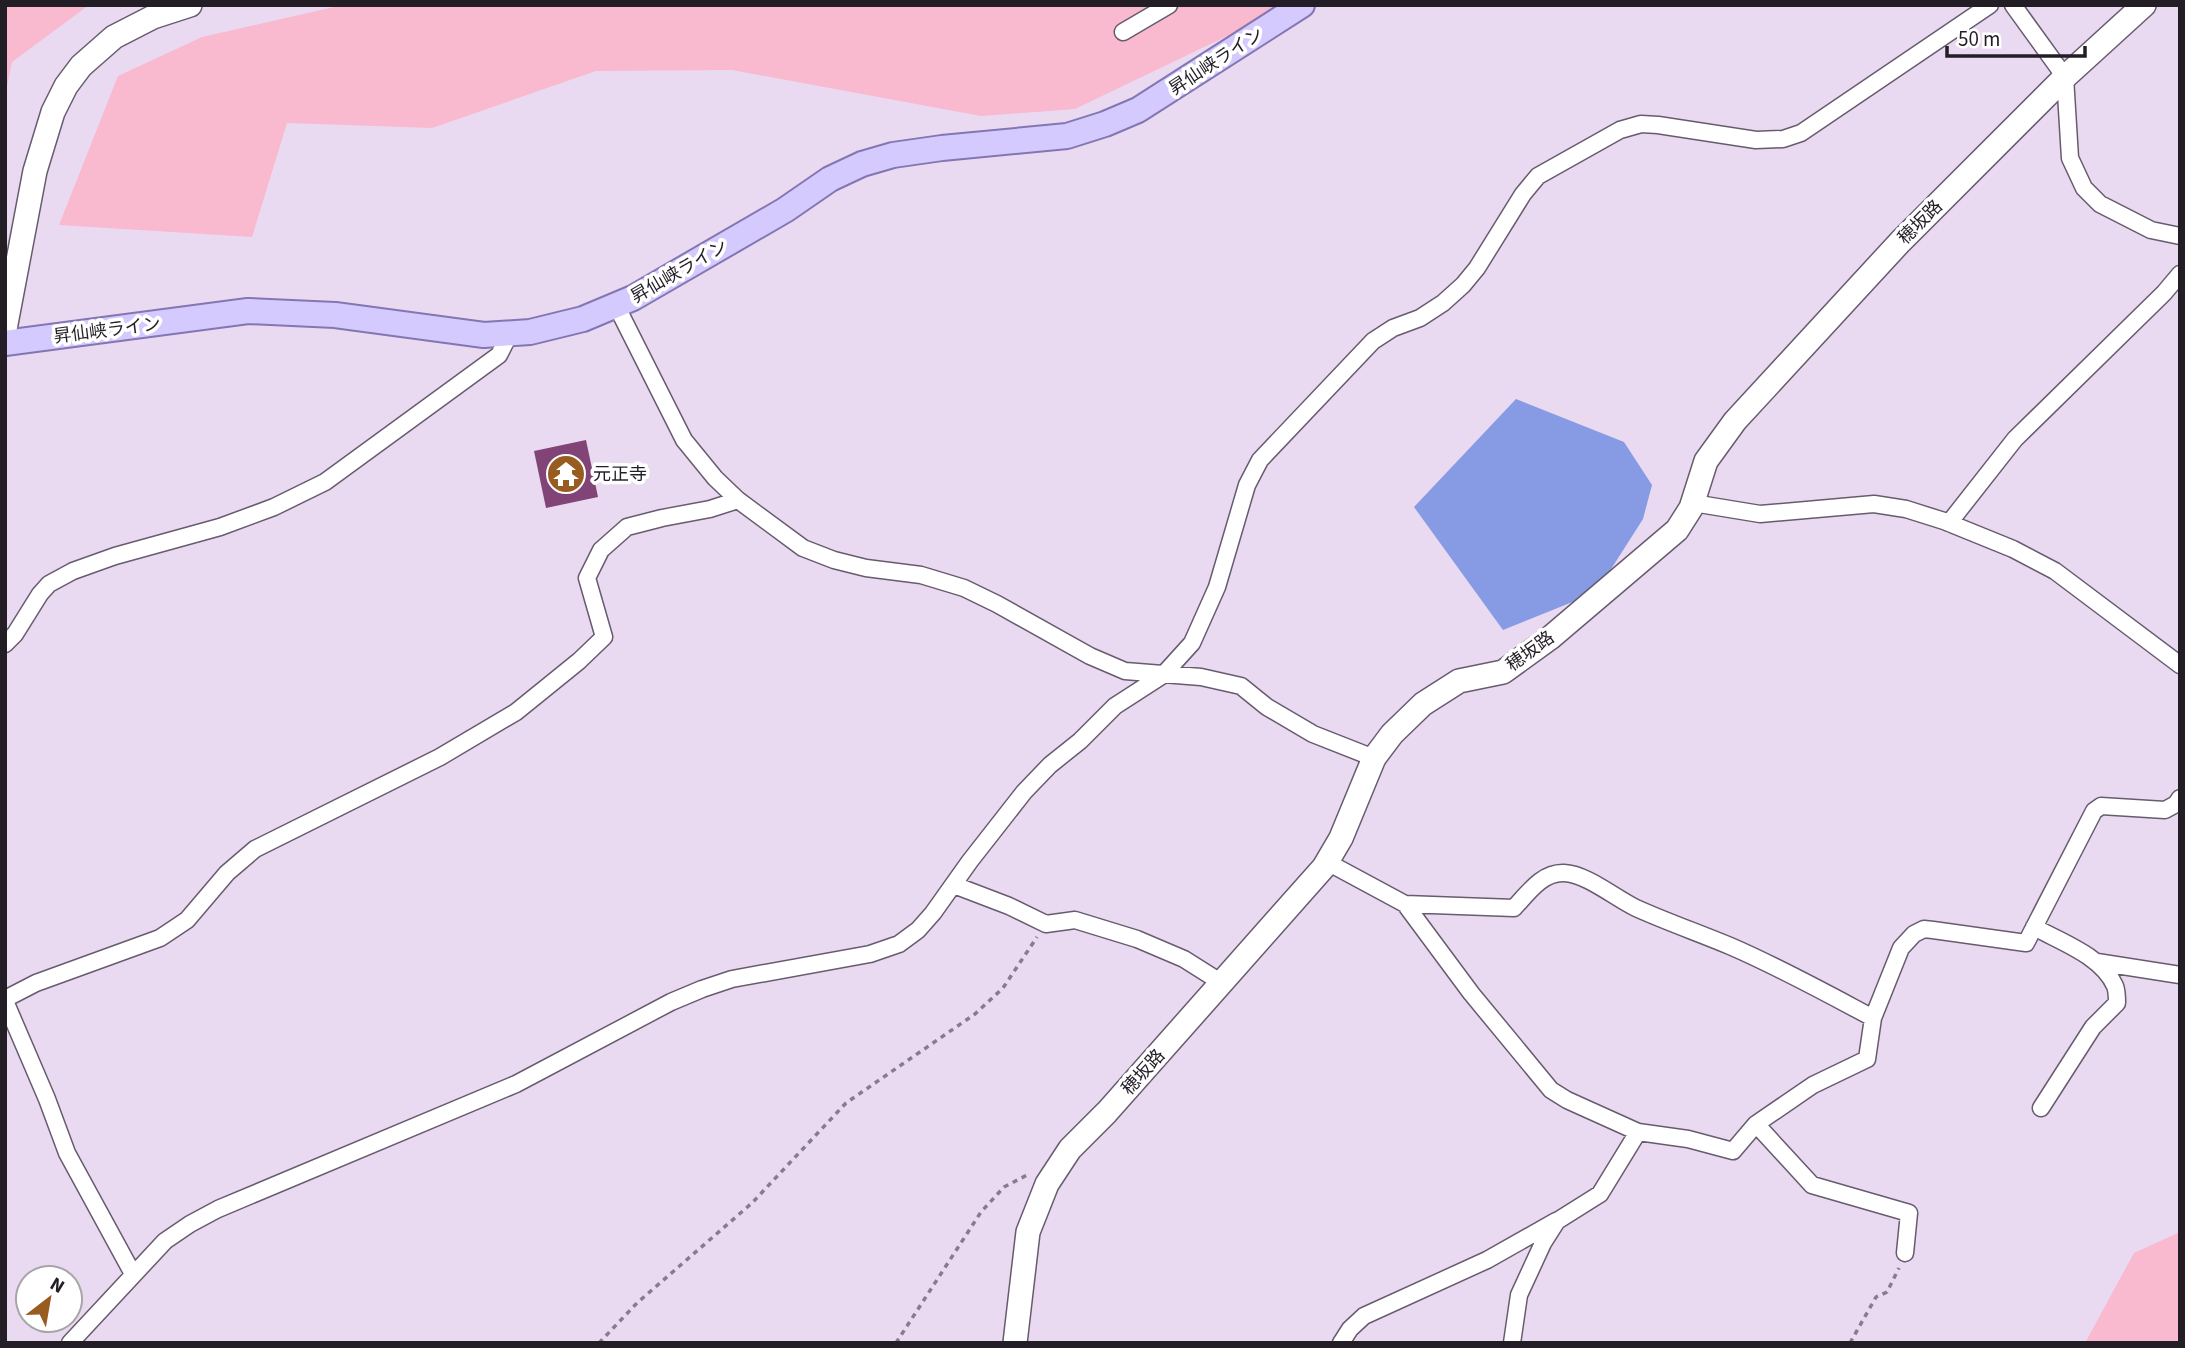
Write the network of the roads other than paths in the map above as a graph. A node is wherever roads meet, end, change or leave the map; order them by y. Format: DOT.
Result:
graph roads {
  1 [pos="190,5"];
  2 [pos="1169,5"];
  3 [pos="1302,5"];
  4 [pos="1990,5"];
  5 [pos="2013,5"];
  6 [pos="2144,5"];
  7 [pos="1123,32"];
  8 [pos="2065,76"];
  9 [pos="2180,236"];
  10 [pos="2180,274"];
  11 [pos="616,305"];
  12 [pos="5,329"];
  13 [pos="509,335"];
  14 [pos="5,343"];
  15 [pos="738,500"];
  16 [pos="1693,503"];
  17 [pos="1949,523"];
  18 [pos="5,643"];
  19 [pos="2176,656"];
  20 [pos="1163,675"];
  21 [pos="1374,758"];
  22 [pos="2180,798"];
  23 [pos="1327,862"];
  24 [pos="954,885"];
  25 [pos="1405,904"];
  26 [pos="2034,928"];
  27 [pos="2094,962"];
  28 [pos="2180,975"];
  29 [pos="1222,983"];
  30 [pos="5,1000"];
  31 [pos="1874,1018"];
  32 [pos="2041,1108"];
  33 [pos="1756,1124"];
  34 [pos="1639,1132"];
  35 [pos="1557,1221"];
  36 [pos="1905,1253"];
  37 [pos="133,1274"];
  38 [pos="70,1343"];
  39 [pos="1015,1343"];
  40 [pos="1341,1343"];
  41 [pos="1512,1343"];
  1 -- 12 [label="main road"];
  2 -- 7 [label="street"];
  3 -- 11 [label="main road, 昇仙峡ライン"];
  4 -- 20 [label="street"];
  5 -- 8 [label="street"];
  6 -- 8 [label="main road, 穂坂路"];
  8 -- 9 [label="street"];
  8 -- 16 [label="main road, 穂坂路"];
  10 -- 17 [label="street"];
  11 -- 13 [label="main road, 昇仙峡ライン"];
  11 -- 15 [label="street"];
  13 -- 14 [label="main road, 昇仙峡ライン"];
  13 -- 18 [label="street"];
  15 -- 20 [label="street"];
  15 -- 30 [label="street"];
  16 -- 17 [label="street"];
  16 -- 21 [label="main road, 穂坂路"];
  17 -- 19 [label="street"];
  20 -- 21 [label="street"];
  20 -- 24 [label="street"];
  21 -- 23 [label="main road, 穂坂路"];
  22 -- 26 [label="street"];
  23 -- 25 [label="street"];
  23 -- 29 [label="main road, 穂坂路"];
  24 -- 29 [label="street"];
  24 -- 37 [label="street"];
  25 -- 31 [label="street"];
  25 -- 34 [label="street"];
  26 -- 27 [label="street"];
  26 -- 31 [label="street"];
  27 -- 28 [label="street"];
  27 -- 32 [label="street"];
  29 -- 39 [label="main road, 穂坂路"];
  30 -- 37 [label="street"];
  31 -- 33 [label="street"];
  33 -- 34 [label="street"];
  33 -- 36 [label="street"];
  34 -- 35 [label="street"];
  35 -- 40 [label="street"];
  35 -- 41 [label="street"];
  37 -- 38 [label="street"];
}
